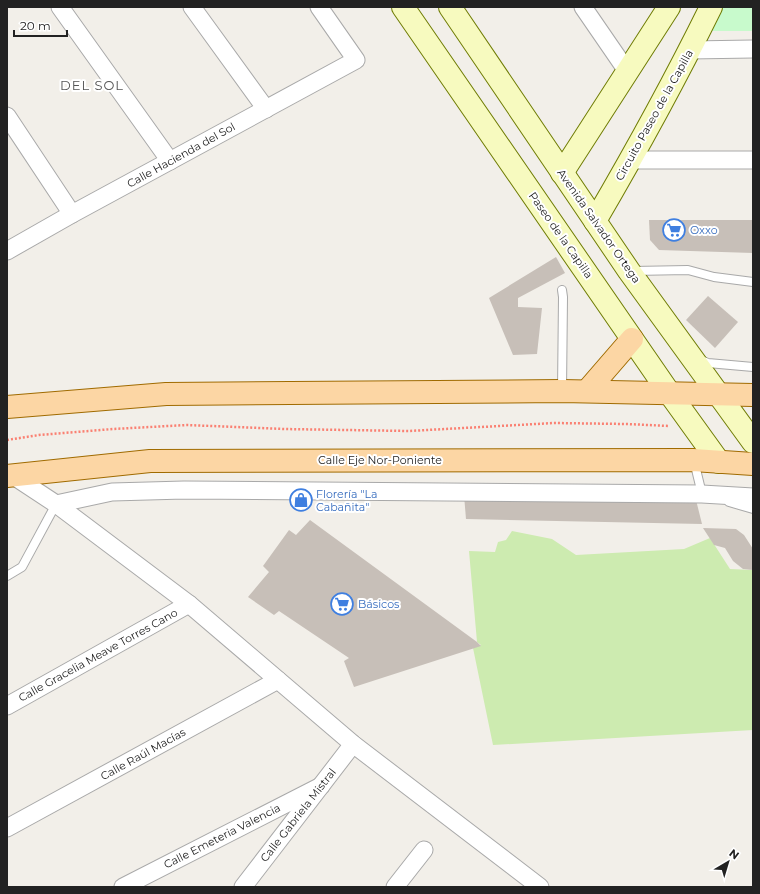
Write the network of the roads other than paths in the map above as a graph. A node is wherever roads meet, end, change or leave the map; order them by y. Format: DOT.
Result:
graph roads {
  1 [pos="60,7"];
  2 [pos="192,7"];
  3 [pos="319,7"];
  4 [pos="403,7"];
  5 [pos="450,7"];
  6 [pos="583,7"];
  7 [pos="669,7"];
  8 [pos="711,7"];
  9 [pos="753,49"];
  10 [pos="690,50"];
  11 [pos="627,71"];
  12 [pos="266,109"];
  13 [pos="7,116"];
  14 [pos="630,160"];
  15 [pos="753,160"];
  16 [pos="170,161"];
  17 [pos="562,173"];
  18 [pos="72,214"];
  19 [pos="595,221"];
  20 [pos="7,251"];
  21 [pos="629,271"];
  22 [pos="753,282"];
  23 [pos="562,290"];
  24 [pos="632,339"];
  25 [pos="688,353"];
  26 [pos="753,367"];
  27 [pos="562,391"];
  28 [pos="587,392"];
  29 [pos="670,394"];
  30 [pos="718,395"];
  31 [pos="753,395"];
  32 [pos="7,407"];
  33 [pos="753,442"];
  34 [pos="693,460"];
  35 [pos="719,462"];
  36 [pos="753,464"];
  37 [pos="9,475"];
  38 [pos="702,494"];
  39 [pos="753,497"];
  40 [pos="56,504"];
  41 [pos="753,509"];
  42 [pos="7,576"];
  43 [pos="190,604"];
  44 [pos="278,680"];
  45 [pos="7,706"];
  46 [pos="353,744"];
  47 [pos="321,786"];
  48 [pos="7,828"];
  49 [pos="424,850"];
  50 [pos="122,887"];
  51 [pos="243,887"];
  52 [pos="395,887"];
  53 [pos="540,887"];
  1 -- 16 [label="street"];
  2 -- 12 [label="street"];
  3 -- 12 [label="street, Calle Hacienda del Sol"];
  4 -- 24 [label="main road, Paseo de la Capilla"];
  5 -- 17 [label="main road, Avenida Salvador Ortega"];
  6 -- 11 [label="street"];
  7 -- 11 [label="main road"];
  8 -- 10 [label="main road, Circuito Paseo de la Capilla"];
  9 -- 10 [label="street"];
  10 -- 14 [label="main road, Circuito Paseo de la Capilla"];
  11 -- 17 [label="main road"];
  12 -- 16 [label="street, Calle Hacienda del Sol"];
  13 -- 18 [label="street"];
  14 -- 15 [label="street"];
  14 -- 19 [label="main road, Circuito Paseo de la Capilla"];
  16 -- 18 [label="street, Calle Hacienda del Sol"];
  17 -- 19 [label="main road, Avenida Salvador Ortega"];
  18 -- 20 [label="street, Calle Hacienda del Sol"];
  19 -- 21 [label="main road, Avenida Salvador Ortega"];
  21 -- 22 [label="lane"];
  21 -- 25 [label="main road, Avenida Salvador Ortega"];
  23 -- 27 [label="lane"];
  24 -- 28 [label="main road"];
  24 -- 29 [label="main road, Paseo de la Capilla"];
  25 -- 26 [label="lane"];
  25 -- 30 [label="main road, Avenida Salvador Ortega"];
  27 -- 28 [label="main road"];
  27 -- 32 [label="main road"];
  28 -- 29 [label="main road"];
  29 -- 30 [label="main road"];
  29 -- 35 [label="main road, Paseo de la Capilla"];
  30 -- 31 [label="main road"];
  30 -- 33 [label="main road, Avenida Salvador Ortega"];
  34 -- 35 [label="main road, Calle Eje Nor-Poniente"];
  34 -- 37 [label="main road, Calle Eje Nor-Poniente"];
  34 -- 38 [label="lane"];
  35 -- 36 [label="main road, Calle Eje Nor-Poniente"];
  37 -- 40 [label="street"];
  38 -- 39 [label="street"];
  38 -- 40 [label="street"];
  38 -- 41 [label="lane"];
  40 -- 42 [label="lane"];
  40 -- 43 [label="street"];
  43 -- 44 [label="street"];
  43 -- 45 [label="street, Calle Gracelia Meave Torres Cano"];
  44 -- 46 [label="street"];
  44 -- 48 [label="street, Calle Raúl Macías"];
  46 -- 47 [label="street, Calle Gabriela Mistral"];
  46 -- 53 [label="street"];
  47 -- 50 [label="street, Calle Emeteria Valencia"];
  47 -- 51 [label="street, Calle Gabriela Mistral"];
  49 -- 52 [label="street"];
}
